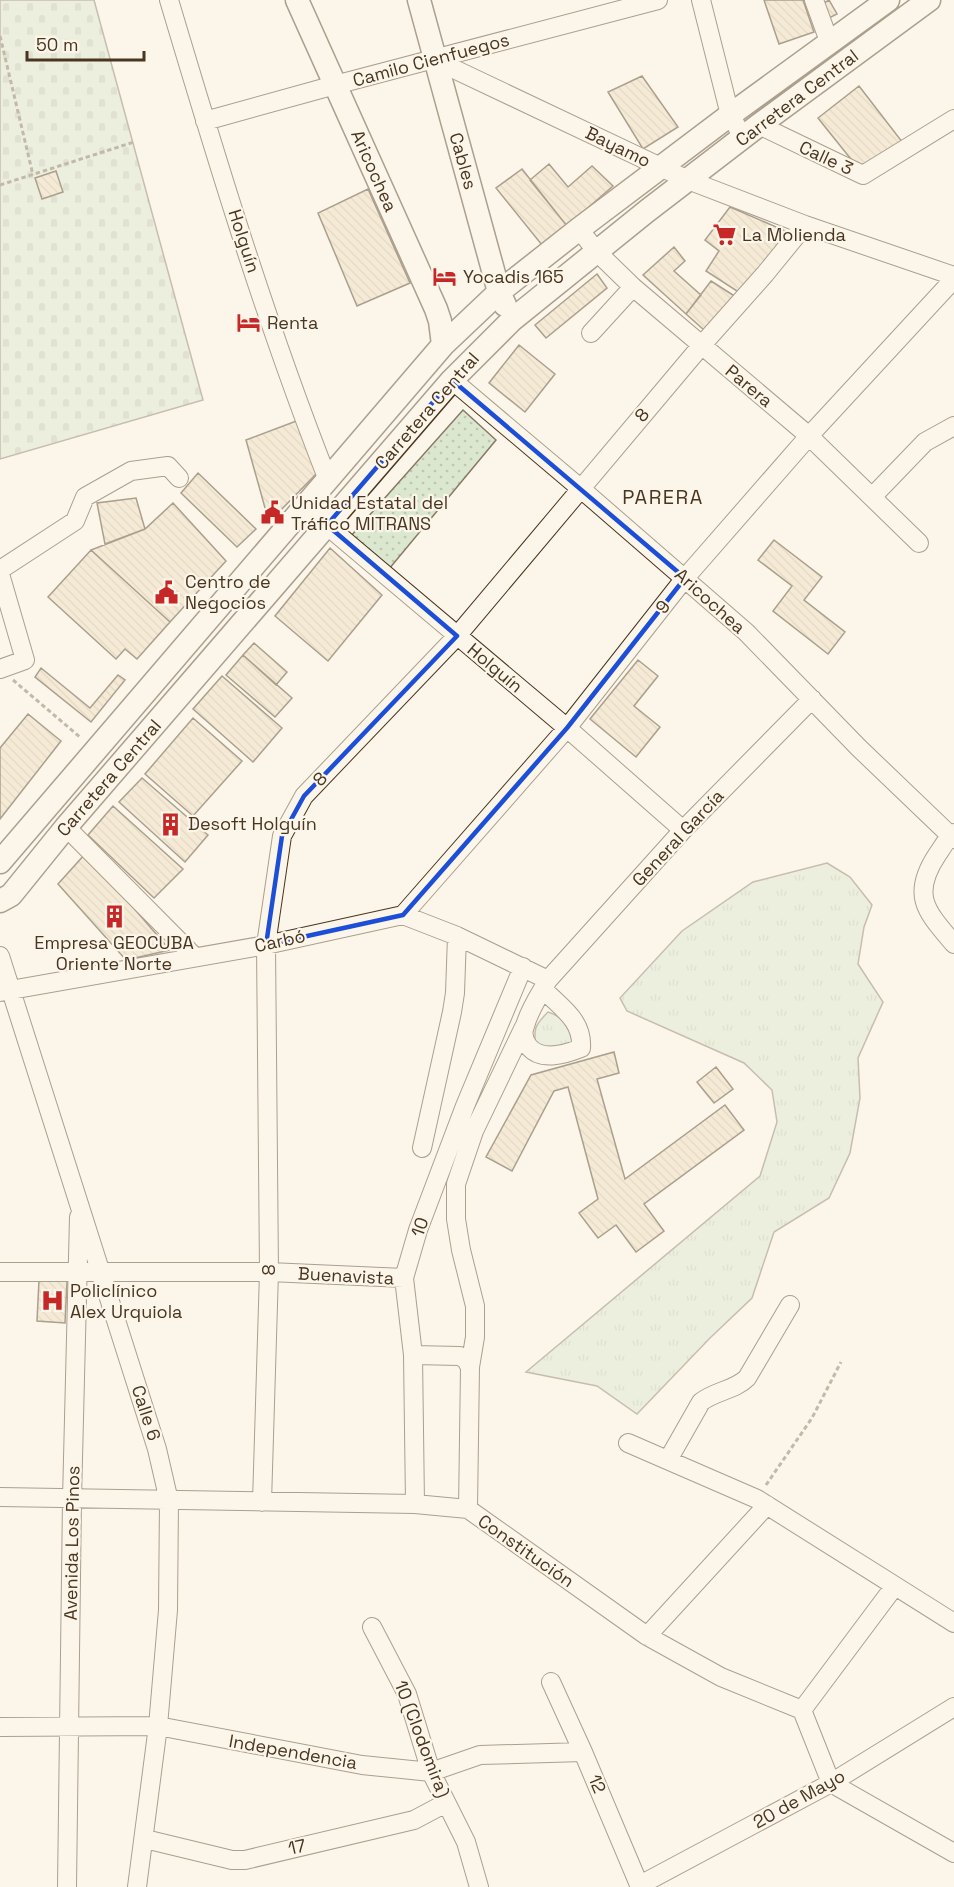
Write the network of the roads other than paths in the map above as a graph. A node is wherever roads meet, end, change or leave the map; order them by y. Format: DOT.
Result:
graph roads {
  1 [pos="169,0"];
  2 [pos="297,0"];
  3 [pos="419,0"];
  4 [pos="658,0"];
  5 [pos="701,0"];
  6 [pos="814,0"];
  7 [pos="888,0"];
  8 [pos="929,0"];
  9 [pos="830,44"];
  10 [pos="435,60"];
  11 [pos="335,85"];
  12 [pos="730,115"];
  13 [pos="954,119"];
  14 [pos="205,121"];
  15 [pos="751,131"];
  16 [pos="660,168"];
  17 [pos="688,180"];
  18 [pos="805,225"];
  19 [pos="579,229"];
  20 [pos="597,252"];
  21 [pos="954,278"];
  22 [pos="633,286"];
  23 [pos="499,292"];
  24 [pos="512,320"];
  25 [pos="591,333"];
  26 [pos="443,345"];
  27 [pos="700,346"];
  28 [pos="452,380"];
  29 [pos="954,426"];
  30 [pos="809,436"];
  31 [pos="179,478"];
  32 [pos="328,480"];
  33 [pos="580,488"];
  34 [pos="872,497"];
  35 [pos="305,507"];
  36 [pos="327,525"];
  37 [pos="919,543"];
  38 [pos="0,572"];
  39 [pos="685,579"];
  40 [pos="457,636"];
  41 [pos="0,669"];
  42 [pos="812,699"];
  43 [pos="567,728"];
  44 [pos="66,827"];
  45 [pos="683,830"];
  46 [pos="953,836"];
  47 [pos="0,862"];
  48 [pos="0,901"];
  49 [pos="403,915"];
  50 [pos="457,936"];
  51 [pos="954,944"];
  52 [pos="266,945"];
  53 [pos="0,956"];
  54 [pos="195,957"];
  55 [pos="523,967"];
  56 [pos="546,985"];
  57 [pos="5,991"];
  58 [pos="524,1027"];
  59 [pos="422,1148"];
  60 [pos="79,1199"];
  61 [pos="78,1271"];
  62 [pos="100,1271"];
  63 [pos="0,1272"];
  64 [pos="269,1272"];
  65 [pos="404,1278"];
  66 [pos="790,1305"];
  67 [pos="413,1355"];
  68 [pos="470,1367"];
  69 [pos="628,1443"];
  70 [pos="668,1460"];
  71 [pos="0,1497"];
  72 [pos="72,1499"];
  73 [pos="168,1501"];
  74 [pos="261,1502"];
  75 [pos="762,1502"];
  76 [pos="416,1504"];
  77 [pos="468,1509"];
  78 [pos="894,1587"];
  79 [pos="954,1623"];
  80 [pos="372,1627"];
  81 [pos="647,1636"];
  82 [pos="551,1682"];
  83 [pos="954,1707"];
  84 [pos="802,1710"];
  85 [pos="158,1726"];
  86 [pos="0,1727"];
  87 [pos="68,1728"];
  88 [pos="583,1752"];
  89 [pos="431,1772"];
  90 [pos="831,1783"];
  91 [pos="446,1803"];
  92 [pos="145,1839"];
  93 [pos="954,1853"];
  94 [pos="640,1886"];
  95 [pos="67,1887"];
  96 [pos="138,1887"];
  97 [pos="479,1887"];
  1 -- 14 [label="street, Holguín"];
  2 -- 11 [label="main road, Aricochea"];
  3 -- 10 [label="main road, Cables"];
  4 -- 10 [label="street, Camilo Cienfuegos"];
  5 -- 12 [label="street"];
  6 -- 9 [label="street"];
  7 -- 9 [label="main road, Carretera Central"];
  8 -- 15 [label="main road, Carretera Central"];
  9 -- 12 [label="main road, Carretera Central"];
  10 -- 11 [label="street, Camilo Cienfuegos"];
  10 -- 16 [label="street, Bayamo"];
  10 -- 23 [label="main road, Cables"];
  11 -- 14 [label="street, Camilo Cienfuegos"];
  11 -- 26 [label="main road, Aricochea"];
  12 -- 15 [label="street"];
  12 -- 16 [label="main road, Carretera Central"];
  13 -- 15 [label="street, Calle 3"];
  14 -- 32 [label="street, Holguín"];
  15 -- 17 [label="main road, Carretera Central"];
  16 -- 17 [label="street, Bayamo"];
  16 -- 19 [label="main road, Carretera Central"];
  17 -- 18 [label="street, Bayamo"];
  17 -- 20 [label="main road, Carretera Central"];
  18 -- 21 [label="street, Bayamo"];
  18 -- 27 [label="street, 8"];
  19 -- 20 [label="street, Parera"];
  19 -- 23 [label="main road, Carretera Central"];
  20 -- 22 [label="street, Parera"];
  20 -- 24 [label="main road, Carretera Central"];
  21 -- 30 [label="street, 9"];
  22 -- 25 [label="street"];
  22 -- 27 [label="street, Parera"];
  23 -- 24 [label="main road, Cables"];
  23 -- 26 [label="main road, Carretera Central"];
  24 -- 28 [label="main road, Carretera Central"];
  26 -- 32 [label="main road, Carretera Central"];
  27 -- 30 [label="street, Parera"];
  27 -- 33 [label="street, 8"];
  28 -- 33 [label="street, Aricochea"];
  28 -- 36 [label="main road, Carretera Central"];
  29 -- 34 [label="street"];
  30 -- 34 [label="street, Parera"];
  30 -- 39 [label="street, 9"];
  31 -- 38 [label="street"];
  32 -- 35 [label="main road, Carretera Central"];
  33 -- 39 [label="street, Aricochea"];
  33 -- 40 [label="street, 8"];
  34 -- 37 [label="street, Parera"];
  35 -- 36 [label="street, Holguín"];
  35 -- 47 [label="main road, Carretera Central"];
  36 -- 40 [label="street, Holguín"];
  36 -- 44 [label="main road, Carretera Central"];
  38 -- 41 [label="street"];
  39 -- 42 [label="street, Aricochea"];
  39 -- 43 [label="street, 9"];
  40 -- 43 [label="street, Holguín"];
  40 -- 52 [label="street, 8"];
  42 -- 45 [label="street, General García"];
  42 -- 46 [label="street, Aricochea"];
  43 -- 45 [label="street, Holguín"];
  43 -- 49 [label="street, 9"];
  44 -- 48 [label="main road, Carretera Central"];
  44 -- 54 [label="street"];
  45 -- 56 [label="street, General García"];
  46 -- 51 [label="street"];
  49 -- 50 [label="street"];
  49 -- 52 [label="street, Carbó"];
  50 -- 55 [label="street"];
  50 -- 59 [label="street"];
  52 -- 54 [label="street, Carbó"];
  52 -- 64 [label="street, 8"];
  53 -- 57 [label="street, Calle 6"];
  54 -- 57 [label="street, Carbó"];
  55 -- 56 [label="street"];
  55 -- 65 [label="street, 10"];
  56 -- 58 [label="street, General García"];
  56 -- 58 [label="street"];
  57 -- 60 [label="street, Calle 6"];
  58 -- 68 [label="street, General García"];
  60 -- 61 [label="street, Avenida Los Pinos"];
  60 -- 62 [label="street, Calle 6"];
  61 -- 62 [label="street, Buenavista"];
  61 -- 63 [label="street, Buenavista"];
  61 -- 72 [label="street, Avenida Los Pinos"];
  62 -- 64 [label="street, Buenavista"];
  62 -- 73 [label="street, Calle 6"];
  64 -- 65 [label="street, Buenavista"];
  64 -- 74 [label="street, 8"];
  65 -- 67 [label="street, 10"];
  66 -- 70 [label="street"];
  67 -- 68 [label="street"];
  67 -- 76 [label="street, 10"];
  68 -- 77 [label="street"];
  69 -- 70 [label="street"];
  70 -- 75 [label="street"];
  71 -- 72 [label="street, Constitución"];
  72 -- 73 [label="street, Constitución"];
  72 -- 87 [label="street, Avenida Los Pinos"];
  73 -- 74 [label="street, Constitución"];
  73 -- 85 [label="street, Calle 6"];
  74 -- 76 [label="street, Constitución"];
  75 -- 78 [label="street"];
  75 -- 81 [label="street"];
  76 -- 77 [label="street, Constitución"];
  77 -- 81 [label="street, Constitución"];
  78 -- 79 [label="street"];
  78 -- 84 [label="street"];
  80 -- 89 [label="street, 10 (Clodomira)"];
  81 -- 84 [label="street, Constitución"];
  82 -- 88 [label="street, 12"];
  83 -- 90 [label="street, 20 de Mayo"];
  84 -- 90 [label="street"];
  85 -- 87 [label="street, Independencia"];
  85 -- 89 [label="street, Independencia"];
  85 -- 92 [label="street, Calle 6"];
  86 -- 87 [label="street, Independencia"];
  87 -- 95 [label="street, Avenida Los Pinos"];
  88 -- 89 [label="street, Independencia"];
  88 -- 94 [label="street, 12"];
  89 -- 91 [label="street, 10 (Clodomira)"];
  90 -- 93 [label="street"];
  90 -- 94 [label="street, 20 de Mayo"];
  91 -- 92 [label="street, 17"];
  91 -- 97 [label="street, 10 (Clodomira)"];
  92 -- 96 [label="street, Calle 6"];
}
